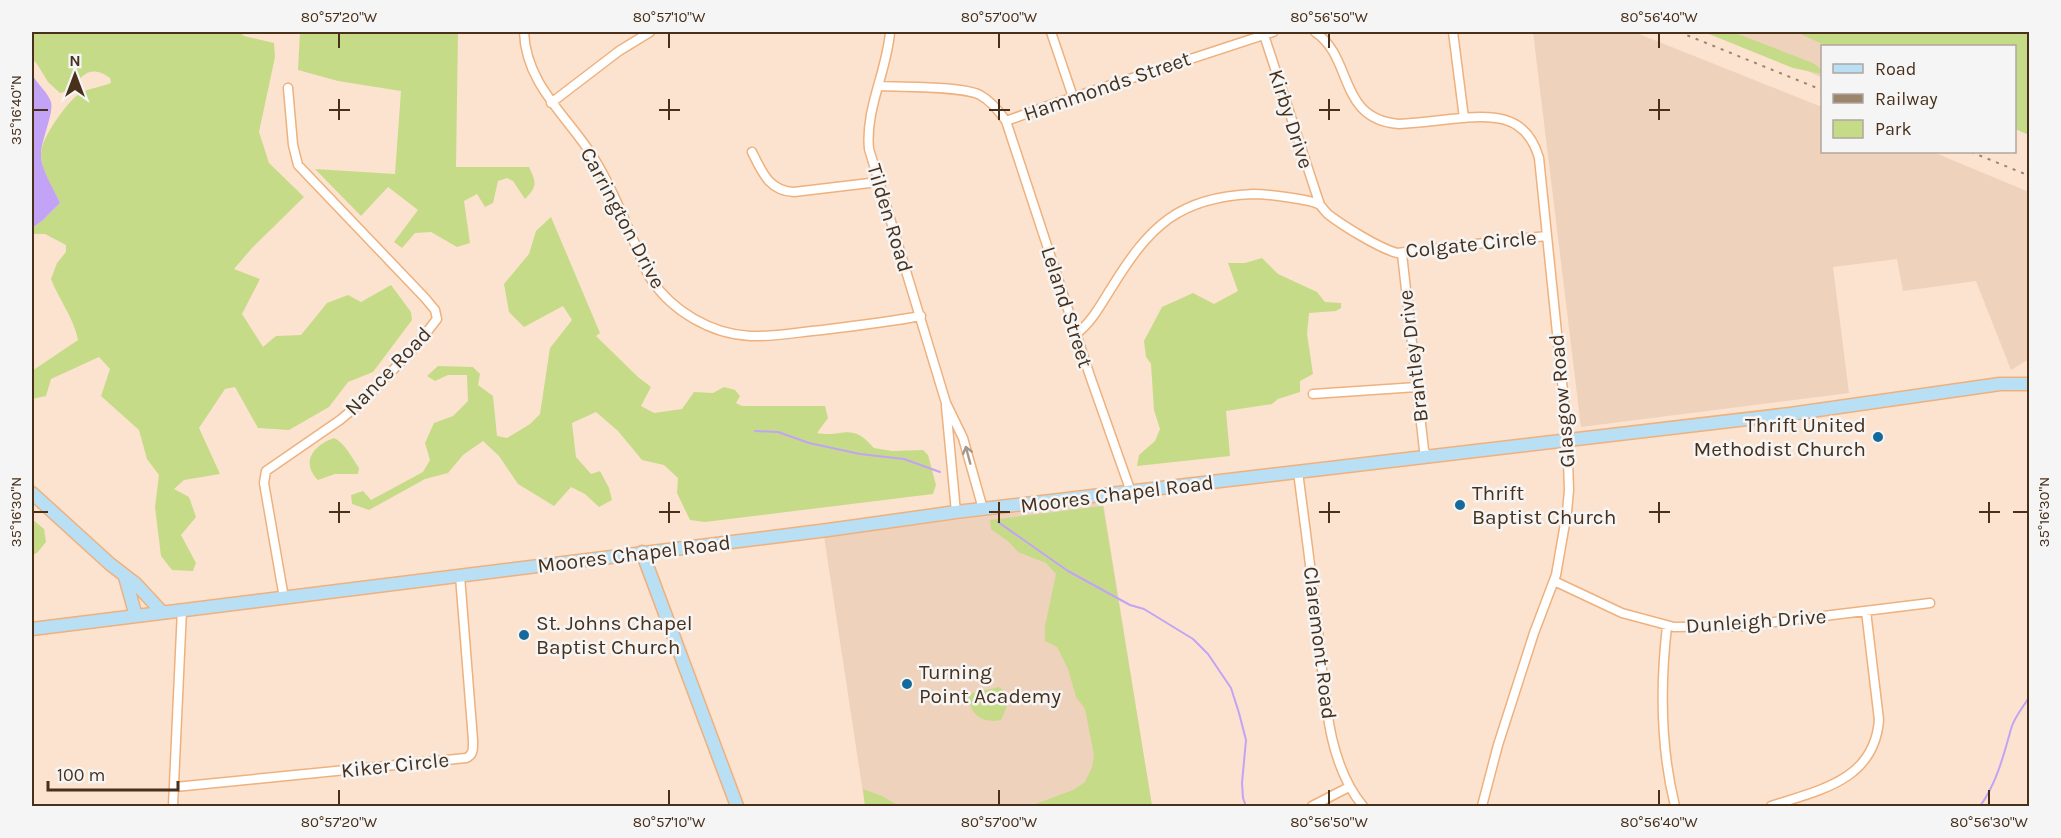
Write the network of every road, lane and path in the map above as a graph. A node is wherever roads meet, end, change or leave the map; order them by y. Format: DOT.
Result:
graph roads {
  1 [pos="524,32"];
  2 [pos="650,32"];
  3 [pos="891,32"];
  4 [pos="1051,32"];
  5 [pos="1267,32"];
  6 [pos="1315,32"];
  7 [pos="1454,32"];
  8 [pos="878,86"];
  9 [pos="288,88"];
  10 [pos="1073,97"];
  11 [pos="551,103"];
  12 [pos="1464,118"];
  13 [pos="1006,122"];
  14 [pos="752,152"];
  15 [pos="878,182"];
  16 [pos="1320,206"];
  17 [pos="1546,236"];
  18 [pos="1402,254"];
  19 [pos="921,316"];
  20 [pos="1076,334"];
  21 [pos="2030,374"];
  22 [pos="2000,384"];
  23 [pos="2030,384"];
  24 [pos="1417,387"];
  25 [pos="1313,394"];
  26 [pos="946,403"];
  27 [pos="1568,441"];
  28 [pos="1428,457"];
  29 [pos="1299,472"];
  30 [pos="1131,492"];
  31 [pos="32,494"];
  32 [pos="983,509"];
  33 [pos="956,512"];
  34 [pos="642,552"];
  35 [pos="460,576"];
  36 [pos="125,577"];
  37 [pos="1554,581"];
  38 [pos="284,598"];
  39 [pos="1930,603"];
  40 [pos="182,609"];
  41 [pos="1866,611"];
  42 [pos="162,612"];
  43 [pos="136,616"];
  44 [pos="1667,626"];
  45 [pos="32,629"];
  46 [pos="175,786"];
  47 [pos="1349,787"];
  48 [pos="173,807"];
  49 [pos="737,807"];
  50 [pos="1312,807"];
  51 [pos="1363,807"];
  52 [pos="1482,807"];
  53 [pos="1675,807"];
  54 [pos="1771,807"];
  1 -- 11 [label="street, Carrington Drive"];
  2 -- 11 [label="street"];
  3 -- 8 [label="street, Tilden Road"];
  4 -- 10 [label="street"];
  5 -- 10 [label="street, Hammonds Street"];
  5 -- 16 [label="street, Kirby Drive"];
  6 -- 12 [label="street"];
  7 -- 12 [label="street"];
  8 -- 13 [label="street, Hammonds Street"];
  8 -- 15 [label="street, Tilden Road"];
  9 -- 38 [label="street, Nance Road"];
  10 -- 13 [label="street, Hammonds Street"];
  11 -- 19 [label="street, Carrington Drive"];
  12 -- 17 [label="street, Glasgow Road"];
  13 -- 20 [label="street, Leland Street"];
  14 -- 15 [label="street"];
  15 -- 19 [label="street, Tilden Road"];
  16 -- 18 [label="street, Colgate Circle"];
  16 -- 20 [label="street, Colgate Circle"];
  17 -- 18 [label="street, Colgate Circle"];
  17 -- 27 [label="street, Glasgow Road"];
  18 -- 24 [label="street, Brantley Drive"];
  19 -- 26 [label="street, Tilden Road"];
  20 -- 30 [label="street, Leland Street"];
  21 -- 22 [label="main road"];
  22 -- 23 [label="main road"];
  22 -- 27 [label="main road, Moores Chapel Road"];
  24 -- 25 [label="street"];
  24 -- 28 [label="street, Brantley Drive"];
  32 -- 26 [label="street, Tilden Road, one-way"];
  26 -- 33 [label="street, Tilden Road"];
  27 -- 28 [label="main road, Moores Chapel Road"];
  27 -- 37 [label="street, Glasgow Road"];
  28 -- 29 [label="main road, Moores Chapel Road"];
  29 -- 30 [label="main road, Moores Chapel Road"];
  29 -- 47 [label="street, Claremont Road"];
  30 -- 32 [label="main road, Moores Chapel Road"];
  31 -- 36 [label="main road"];
  32 -- 33 [label="main road, Moores Chapel Road"];
  33 -- 34 [label="main road, Moores Chapel Road"];
  34 -- 35 [label="main road, Moores Chapel Road"];
  34 -- 49 [label="main road"];
  35 -- 38 [label="main road, Moores Chapel Road"];
  35 -- 46 [label="street, Kiker Circle"];
  36 -- 42 [label="main road"];
  36 -- 43 [label="main road"];
  37 -- 44 [label="street, Dunleigh Drive"];
  37 -- 52 [label="street, Glasgow Road"];
  38 -- 40 [label="main road, Moores Chapel Road"];
  39 -- 41 [label="street, Dunleigh Drive"];
  40 -- 42 [label="main road, Moores Chapel Road"];
  40 -- 46 [label="street"];
  41 -- 44 [label="street, Dunleigh Drive"];
  41 -- 54 [label="street"];
  42 -- 43 [label="main road, Moores Chapel Road"];
  43 -- 45 [label="main road, Moores Chapel Road"];
  44 -- 53 [label="street"];
  46 -- 48 [label="street"];
  47 -- 50 [label="street"];
  47 -- 51 [label="street, Claremont Road"];
}
